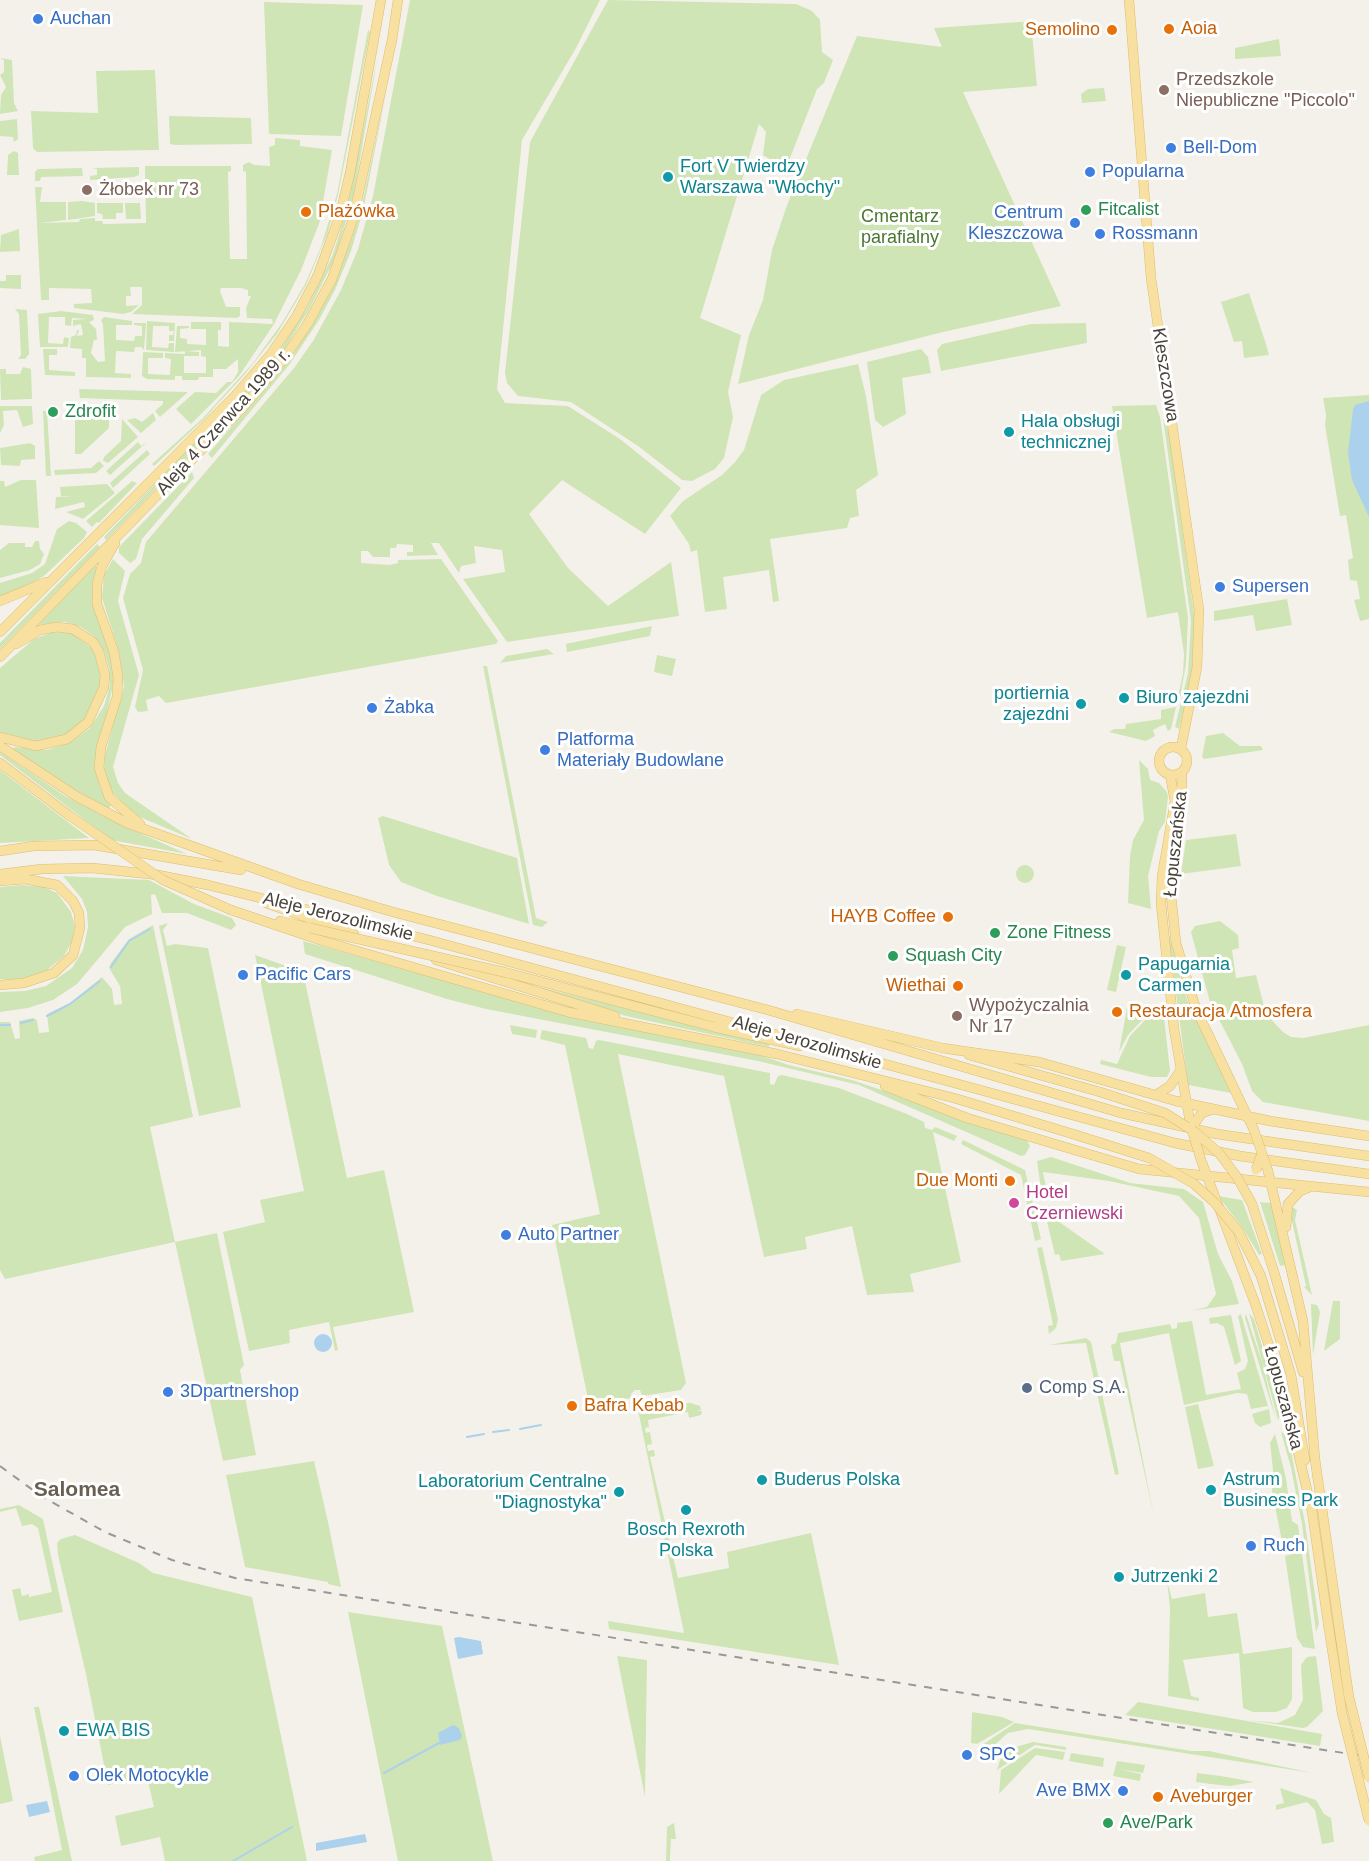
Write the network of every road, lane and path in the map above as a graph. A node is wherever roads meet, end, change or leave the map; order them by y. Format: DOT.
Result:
graph roads {
  1 [pos="381,0"];
  2 [pos="398,0"];
  3 [pos="1129,0"];
  4 [pos="120,533"];
  5 [pos="53,579"];
  6 [pos="0,601"];
  7 [pos="0,632"];
  8 [pos="3,653"];
  9 [pos="0,737"];
  10 [pos="0,746"];
  11 [pos="1181,748"];
  12 [pos="0,763"];
  13 [pos="1182,773"];
  14 [pos="1170,775"];
  15 [pos="154,833"];
  16 [pos="0,851"];
  17 [pos="0,874"];
  18 [pos="273,876"];
  19 [pos="0,881"];
  20 [pos="249,896"];
  21 [pos="231,910"];
  22 [pos="0,985"];
  23 [pos="768,1010"];
  24 [pos="666,1032"];
  25 [pos="942,1048"];
  26 [pos="848,1056"];
  27 [pos="1180,1071"];
  28 [pos="861,1075"];
  29 [pos="1156,1095"];
  30 [pos="1185,1102"];
  31 [pos="1216,1108"];
  32 [pos="1248,1115"];
  33 [pos="1192,1126"];
  34 [pos="1369,1136"];
  35 [pos="1262,1153"];
  36 [pos="1369,1156"];
  37 [pos="1369,1174"];
  38 [pos="1205,1175"];
  39 [pos="1242,1181"];
  40 [pos="1271,1184"];
  41 [pos="1310,1187"];
  42 [pos="1369,1192"];
  43 [pos="1286,1239"];
  44 [pos="1309,1398"];
  45 [pos="1312,1510"];
  46 [pos="1369,1778"];
  47 [pos="1369,1821"];
  1 -- 5 [label="main road, Aleja 4 Czerwca 1989 r."];
  2 -- 4 [label="main road, Aleja 4 Czerwca 1989 r."];
  3 -- 11 [label="main road, Kleszczowa"];
  4 -- 8 [label="main road, Aleja 4 Czerwca 1989 r."];
  4 -- 15 [label="main road"];
  5 -- 6 [label="main road"];
  5 -- 7 [label="main road, Aleja 4 Czerwca 1989 r."];
  8 -- 9 [label="main road"];
  10 -- 15 [label="main road"];
  11 -- 13 [label="main road"];
  11 -- 14 [label="main road"];
  12 -- 21 [label="main road, bridge"];
  13 -- 14 [label="main road"];
  13 -- 32 [label="main road, Łopuszańska"];
  14 -- 27 [label="main road, Łopuszańska"];
  15 -- 18 [label="main road"];
  16 -- 18 [label="main road"];
  17 -- 20 [label="main road"];
  18 -- 23 [label="main road, Aleje Jerozolimskie"];
  19 -- 22 [label="main road"];
  20 -- 24 [label="main road"];
  20 -- 26 [label="main road, Aleje Jerozolimskie"];
  21 -- 24 [label="main road"];
  21 -- 26 [label="main road, bridge"];
  23 -- 25 [label="main road"];
  23 -- 36 [label="main road, Aleje Jerozolimskie"];
  24 -- 28 [label="main road"];
  25 -- 29 [label="main road"];
  25 -- 44 [label="main road, bridge"];
  26 -- 37 [label="main road, Aleje Jerozolimskie"];
  27 -- 29 [label="main road"];
  27 -- 30 [label="main road, Łopuszańska"];
  28 -- 38 [label="main road"];
  28 -- 45 [label="main road, bridge"];
  29 -- 30 [label="main road"];
  30 -- 31 [label="main road"];
  30 -- 33 [label="main road, Łopuszańska"];
  31 -- 32 [label="main road"];
  31 -- 33 [label="main road"];
  32 -- 34 [label="main road"];
  32 -- 35 [label="main road, bridge"];
  33 -- 38 [label="main road, Łopuszańska, bridge"];
  35 -- 39 [label="main road, bridge"];
  35 -- 40 [label="main road, Łopuszańska, bridge"];
  38 -- 39 [label="main road"];
  38 -- 45 [label="main road, Łopuszańska"];
  39 -- 40 [label="main road"];
  40 -- 41 [label="main road"];
  40 -- 43 [label="main road, Łopuszańska"];
  41 -- 42 [label="main road"];
  41 -- 43 [label="main road"];
  43 -- 44 [label="main road, Łopuszańska"];
  44 -- 46 [label="main road, Łopuszańska, bridge"];
  45 -- 47 [label="main road, Łopuszańska, bridge"];
}
